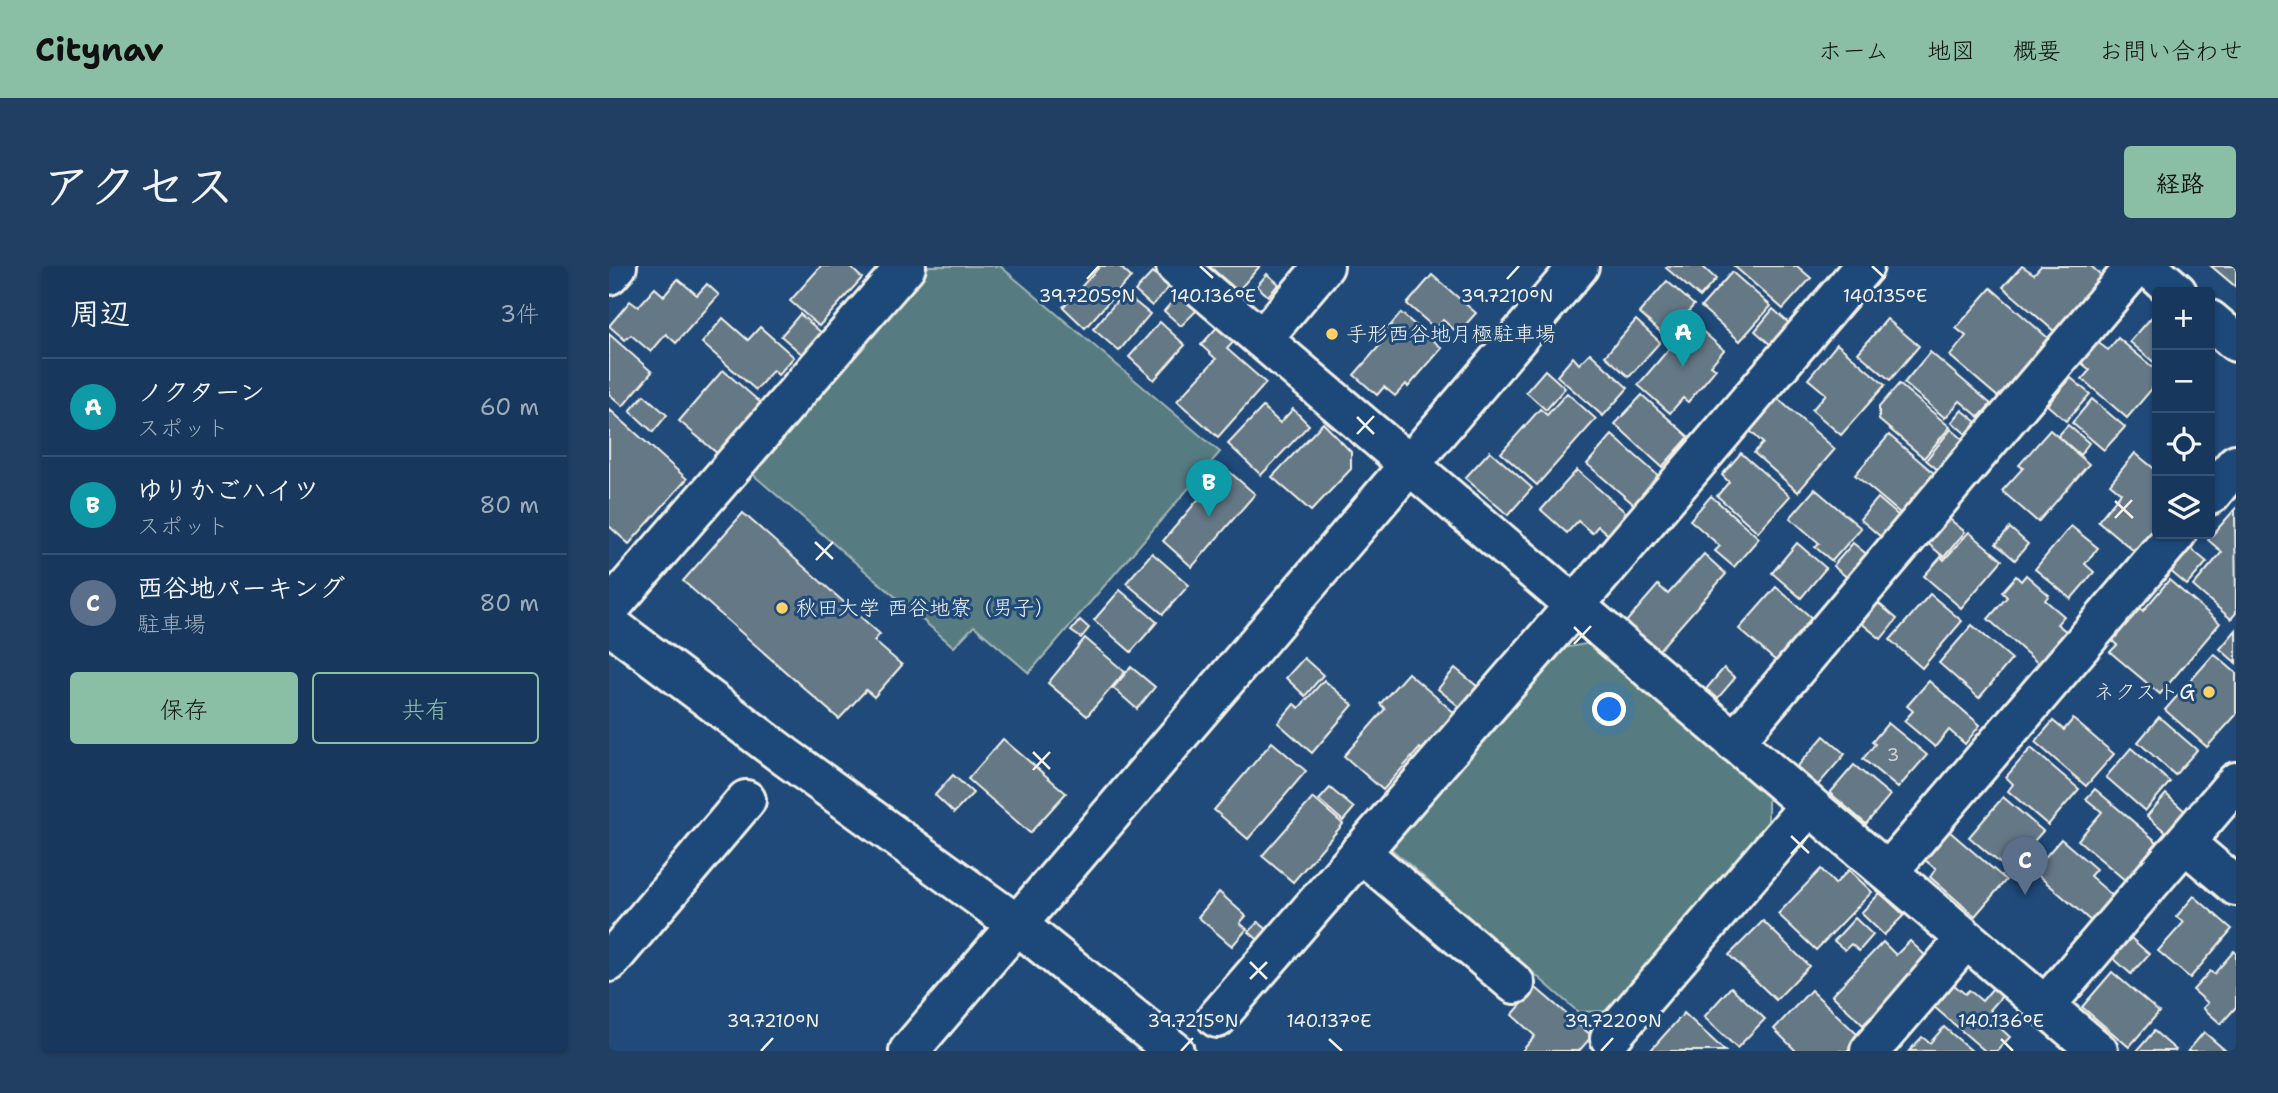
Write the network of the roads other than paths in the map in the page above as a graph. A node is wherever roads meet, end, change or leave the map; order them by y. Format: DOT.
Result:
graph roads {
  1 [pos="617,266"];
  2 [pos="906,266"];
  3 [pos="1176,266"];
  4 [pos="1324,266"];
  5 [pos="1579,266"];
  6 [pos="1864,266"];
  7 [pos="2136,266"];
  8 [pos="2147,266"];
  9 [pos="609,275"];
  10 [pos="2171,287"];
  11 [pos="2215,324"];
  12 [pos="1262,339"];
  13 [pos="2236,342"];
  14 [pos="2236,464"];
  15 [pos="1410,465"];
  16 [pos="2215,489"];
  17 [pos="2172,539"];
  18 [pos="1574,605"];
  19 [pos="609,609"];
  20 [pos="609,624"];
  21 [pos="1734,743"];
  22 [pos="2236,782"];
  23 [pos="746,800"];
  24 [pos="1809,806"];
  25 [pos="2185,843"];
  26 [pos="1360,852"];
  27 [pos="1888,872"];
  28 [pos="2236,886"];
  29 [pos="1018,925"];
  30 [pos="1966,939"];
  31 [pos="609,962"];
  32 [pos="1515,984"];
  33 [pos="2046,1006"];
  34 [pos="1217,1018"];
  35 [pos="1609,1038"];
  36 [pos="909,1051"];
  37 [pos="1174,1051"];
  38 [pos="1870,1051"];
  39 [pos="2098,1051"];
  1 -- 9 [label="street"];
  2 -- 19 [label="street"];
  3 -- 12 [label="street"];
  4 -- 12 [label="street"];
  5 -- 15 [label="street"];
  6 -- 18 [label="street"];
  7 -- 21 [label="street"];
  8 -- 10 [label="street"];
  11 -- 13 [label="street"];
  12 -- 15 [label="street"];
  14 -- 16 [label="street"];
  15 -- 18 [label="street"];
  15 -- 29 [label="street"];
  17 -- 27 [label="street"];
  18 -- 21 [label="street"];
  18 -- 26 [label="street"];
  20 -- 29 [label="street"];
  21 -- 24 [label="street"];
  22 -- 25 [label="street"];
  23 -- 31 [label="street"];
  24 -- 27 [label="street"];
  24 -- 35 [label="street"];
  25 -- 28 [label="street"];
  25 -- 33 [label="street"];
  26 -- 32 [label="street"];
  26 -- 34 [label="street"];
  27 -- 30 [label="street"];
  29 -- 36 [label="street"];
  29 -- 37 [label="street"];
  30 -- 33 [label="street"];
  30 -- 38 [label="street"];
  33 -- 39 [label="street"];
}
